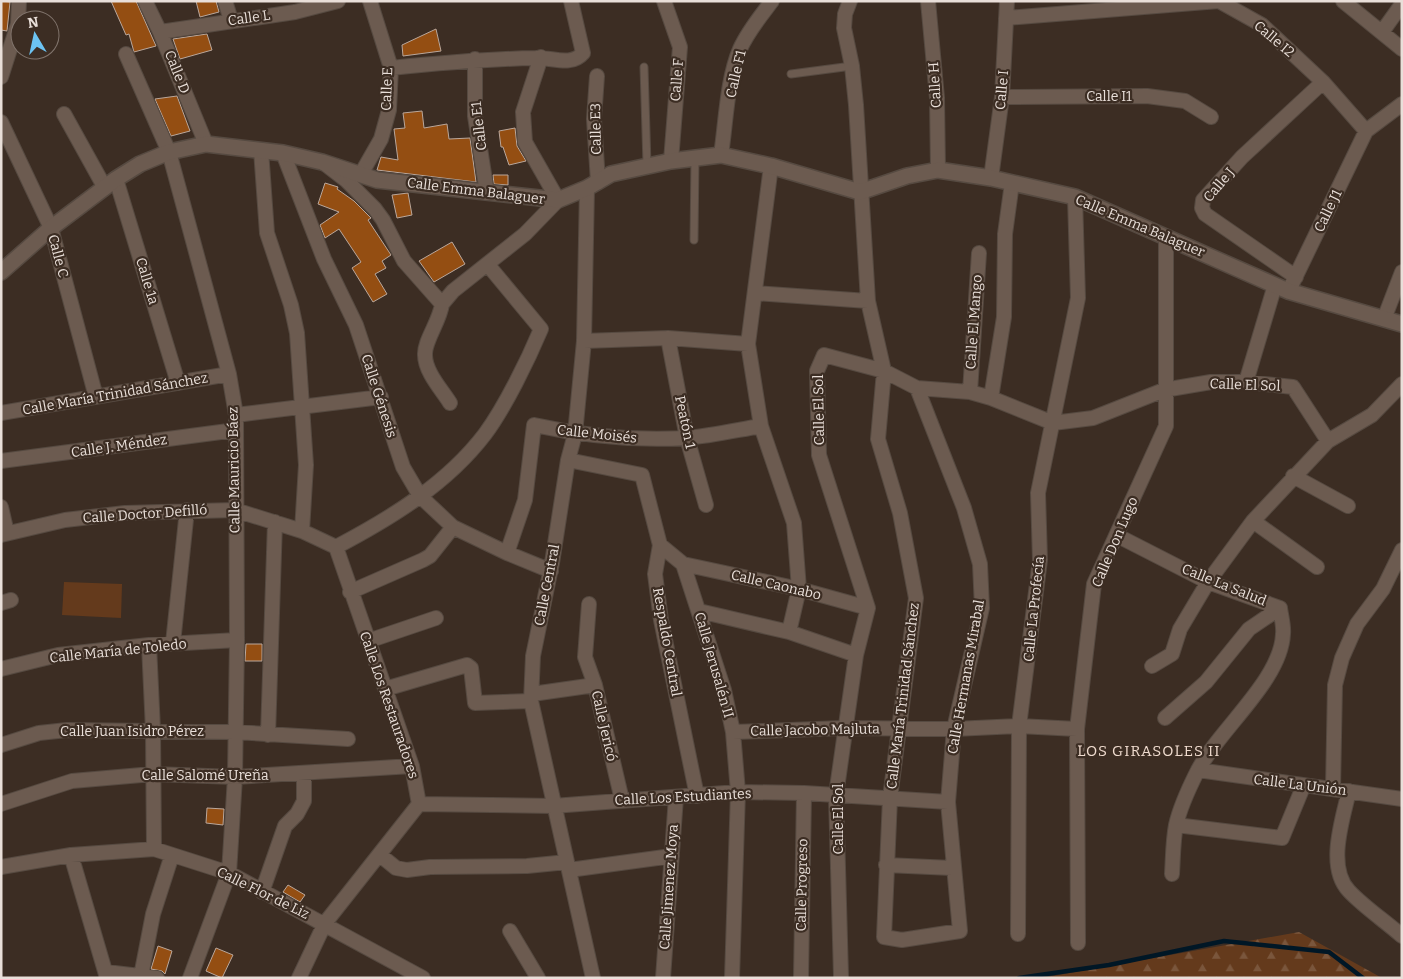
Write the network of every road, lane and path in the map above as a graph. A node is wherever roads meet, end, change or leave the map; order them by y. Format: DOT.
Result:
graph roads {
  1 [pos="19,1"];
  2 [pos="145,1"];
  3 [pos="225,1"];
  4 [pos="338,1"];
  5 [pos="370,1"];
  6 [pos="571,1"];
  7 [pos="664,1"];
  8 [pos="772,1"];
  9 [pos="850,1"];
  10 [pos="928,1"];
  11 [pos="1007,1"];
  12 [pos="1219,1"];
  13 [pos="1343,1"];
  14 [pos="1402,4"];
  15 [pos="294,6"];
  16 [pos="1006,18"];
  17 [pos="230,20"];
  18 [pos="160,32"];
  19 [pos="1382,32"];
  20 [pos="1402,49"];
  21 [pos="126,54"];
  22 [pos="541,58"];
  23 [pos="475,59"];
  24 [pos="852,66"];
  25 [pos="644,67"];
  26 [pos="391,68"];
  27 [pos="791,74"];
  28 [pos="1,76"];
  29 [pos="597,76"];
  30 [pos="1323,82"];
  31 [pos="1002,97"];
  32 [pos="1402,104"];
  33 [pos="64,114"];
  34 [pos="1212,117"];
  35 [pos="1,122"];
  36 [pos="1366,131"];
  37 [pos="206,144"];
  38 [pos="261,150"];
  39 [pos="169,152"];
  40 [pos="283,152"];
  41 [pos="721,155"];
  42 [pos="696,158"];
  43 [pos="671,161"];
  44 [pos="322,162"];
  45 [pos="647,165"];
  46 [pos="771,166"];
  47 [pos="938,170"];
  48 [pos="360,174"];
  49 [pos="991,178"];
  50 [pos="110,183"];
  51 [pos="1012,183"];
  52 [pos="592,185"];
  53 [pos="860,192"];
  54 [pos="487,193"];
  55 [pos="1075,197"];
  56 [pos="558,200"];
  57 [pos="51,228"];
  58 [pos="1166,237"];
  59 [pos="694,240"];
  60 [pos="979,253"];
  61 [pos="488,265"];
  62 [pos="1,272"];
  63 [pos="1402,272"];
  64 [pos="1296,277"];
  65 [pos="1281,288"];
  66 [pos="755,293"];
  67 [pos="868,301"];
  68 [pos="442,304"];
  69 [pos="1384,319"];
  70 [pos="1402,324"];
  71 [pos="668,338"];
  72 [pos="584,341"];
  73 [pos="748,344"];
  74 [pos="884,371"];
  75 [pos="229,374"];
  76 [pos="1246,382"];
  77 [pos="178,383"];
  78 [pos="1402,384"];
  79 [pos="917,388"];
  80 [pos="1164,390"];
  81 [pos="970,392"];
  82 [pos="381,396"];
  83 [pos="96,397"];
  84 [pos="991,398"];
  85 [pos="450,403"];
  86 [pos="303,407"];
  87 [pos="1,413"];
  88 [pos="236,416"];
  89 [pos="1053,423"];
  90 [pos="762,426"];
  91 [pos="236,430"];
  92 [pos="575,434"];
  93 [pos="687,438"];
  94 [pos="1328,441"];
  95 [pos="568,460"];
  96 [pos="1,461"];
  97 [pos="1293,476"];
  98 [pos="420,496"];
  99 [pos="706,505"];
  100 [pos="1348,506"];
  101 [pos="1,507"];
  102 [pos="187,510"];
  103 [pos="235,510"];
  104 [pos="1253,521"];
  105 [pos="275,522"];
  106 [pos="453,527"];
  107 [pos="302,531"];
  108 [pos="4,534"];
  109 [pos="1118,536"];
  110 [pos="660,545"];
  111 [pos="336,546"];
  112 [pos="1402,550"];
  113 [pos="507,553"];
  114 [pos="683,564"];
  115 [pos="1317,567"];
  116 [pos="551,571"];
  117 [pos="1208,582"];
  118 [pos="799,589"];
  119 [pos="350,592"];
  120 [pos="589,604"];
  121 [pos="868,608"];
  122 [pos="1280,608"];
  123 [pos="699,611"];
  124 [pos="436,618"];
  125 [pos="789,632"];
  126 [pos="237,640"];
  127 [pos="368,641"];
  128 [pos="173,644"];
  129 [pos="149,645"];
  130 [pos="856,655"];
  131 [pos="1152,666"];
  132 [pos="1,669"];
  133 [pos="595,684"];
  134 [pos="385,689"];
  135 [pos="532,698"];
  136 [pos="1165,718"];
  137 [pos="1019,726"];
  138 [pos="844,728"];
  139 [pos="899,728"];
  140 [pos="954,729"];
  141 [pos="1077,729"];
  142 [pos="154,730"];
  143 [pos="235,732"];
  144 [pos="733,732"];
  145 [pos="268,735"];
  146 [pos="348,739"];
  147 [pos="1,745"];
  148 [pos="412,766"];
  149 [pos="1198,770"];
  150 [pos="304,773"];
  151 [pos="153,774"];
  152 [pos="235,777"];
  153 [pos="1303,787"];
  154 [pos="1334,789"];
  155 [pos="1349,791"];
  156 [pos="738,792"];
  157 [pos="804,793"];
  158 [pos="836,795"];
  159 [pos="697,796"];
  160 [pos="676,797"];
  161 [pos="890,798"];
  162 [pos="1402,799"];
  163 [pos="622,800"];
  164 [pos="948,802"];
  165 [pos="1,804"];
  166 [pos="419,804"];
  167 [pos="553,806"];
  168 [pos="1176,825"];
  169 [pos="154,849"];
  170 [pos="71,855"];
  171 [pos="172,855"];
  172 [pos="380,855"];
  173 [pos="672,856"];
  174 [pos="886,865"];
  175 [pos="568,866"];
  176 [pos="1,867"];
  177 [pos="952,868"];
  178 [pos="229,873"];
  179 [pos="1172,874"];
  180 [pos="262,892"];
  181 [pos="325,923"];
  182 [pos="510,931"];
  183 [pos="1018,934"];
  184 [pos="884,936"];
  185 [pos="1402,936"];
  186 [pos="1078,943"];
  187 [pos="107,975"];
  188 [pos="141,976"];
  189 [pos="840,976"];
  190 [pos="156,978"];
  191 [pos="190,978"];
  192 [pos="299,978"];
  193 [pos="423,978"];
  194 [pos="538,978"];
  195 [pos="593,978"];
  196 [pos="663,978"];
  197 [pos="732,978"];
  198 [pos="801,978"];
  1 -- 28 [label="street"];
  2 -- 18 [label="street, Calle D"];
  3 -- 17 [label="street"];
  4 -- 15 [label="street, Calle L"];
  5 -- 26 [label="street, Calle E"];
  6 -- 22 [label="street"];
  7 -- 43 [label="street, Calle F"];
  8 -- 41 [label="street, Calle F1"];
  9 -- 24 [label="street, Calle María Trinidad Sánchez"];
  10 -- 47 [label="street, Calle H"];
  11 -- 16 [label="street, Calle I"];
  12 -- 16 [label="street, Calle I2"];
  12 -- 30 [label="street, Calle I2"];
  13 -- 19 [label="street"];
  14 -- 19 [label="street"];
  15 -- 17 [label="street, Calle L"];
  16 -- 31 [label="street, Calle I"];
  17 -- 18 [label="street, Calle L"];
  18 -- 37 [label="street, Calle D"];
  19 -- 20 [label="street"];
  21 -- 39 [label="street, Calle Mauricio Báez"];
  22 -- 23 [label="street"];
  22 -- 56 [label="street"];
  23 -- 26 [label="street"];
  23 -- 54 [label="street, Calle E1"];
  24 -- 27 [label="lane"];
  24 -- 53 [label="street, Calle María Trinidad Sánchez"];
  25 -- 45 [label="lane"];
  26 -- 48 [label="street, Calle E"];
  29 -- 52 [label="street, Calle E3"];
  30 -- 36 [label="street, Calle I2"];
  30 -- 64 [label="street, Calle J"];
  31 -- 34 [label="street, Calle I1"];
  31 -- 49 [label="street, Calle I"];
  32 -- 36 [label="street"];
  33 -- 50 [label="street, Calle 1a"];
  35 -- 57 [label="street, Calle C"];
  36 -- 64 [label="street, Calle J1"];
  37 -- 38 [label="street, Calle Emma Balaguer"];
  37 -- 39 [label="street, Calle Emma Balaguer"];
  38 -- 40 [label="street, Calle Emma Balaguer"];
  38 -- 86 [label="street"];
  39 -- 50 [label="street, Calle Emma Balaguer"];
  39 -- 75 [label="street, Calle Mauricio Báez"];
  40 -- 44 [label="street, Calle Emma Balaguer"];
  40 -- 82 [label="street, Calle Génesis"];
  41 -- 42 [label="street, Calle Emma Balaguer"];
  41 -- 46 [label="street, Calle Emma Balaguer"];
  42 -- 43 [label="street, Calle Emma Balaguer"];
  42 -- 59 [label="lane"];
  43 -- 45 [label="street, Calle Emma Balaguer"];
  44 -- 48 [label="street, Calle Emma Balaguer"];
  44 -- 68 [label="street"];
  45 -- 52 [label="street, Calle Emma Balaguer"];
  46 -- 53 [label="street, Calle Emma Balaguer"];
  46 -- 66 [label="street"];
  47 -- 49 [label="street, Calle Emma Balaguer"];
  47 -- 53 [label="street, Calle Emma Balaguer"];
  48 -- 54 [label="street, Calle Emma Balaguer"];
  49 -- 51 [label="street, Calle Emma Balaguer"];
  50 -- 57 [label="street, Calle Emma Balaguer"];
  50 -- 77 [label="street, Calle 1a"];
  51 -- 55 [label="street, Calle Emma Balaguer"];
  51 -- 84 [label="street"];
  52 -- 56 [label="street, Calle Emma Balaguer"];
  52 -- 72 [label="street, Calle Central"];
  53 -- 67 [label="street, Calle María Trinidad Sánchez"];
  54 -- 56 [label="street, Calle Emma Balaguer"];
  55 -- 58 [label="street, Calle Emma Balaguer"];
  55 -- 89 [label="street, Calle La Profecía"];
  56 -- 61 [label="street"];
  57 -- 62 [label="street, Calle Emma Balaguer"];
  57 -- 83 [label="street, Calle C"];
  58 -- 65 [label="street, Calle Emma Balaguer"];
  58 -- 80 [label="street, Calle Don Lugo"];
  60 -- 81 [label="street, Calle El Mango"];
  61 -- 68 [label="street"];
  61 -- 98 [label="street"];
  63 -- 69 [label="street"];
  64 -- 65 [label="street, Calle J1"];
  65 -- 69 [label="street, Calle Emma Balaguer"];
  65 -- 76 [label="street, Calle J1"];
  66 -- 67 [label="street"];
  66 -- 73 [label="street"];
  67 -- 74 [label="street, Calle María Trinidad Sánchez"];
  68 -- 85 [label="street"];
  69 -- 70 [label="street, Calle Emma Balaguer"];
  71 -- 72 [label="street"];
  71 -- 73 [label="street"];
  71 -- 93 [label="street, Peatón 1"];
  72 -- 92 [label="street, Calle Central"];
  73 -- 90 [label="street"];
  74 -- 79 [label="street, Calle El Sol"];
  74 -- 121 [label="street, Calle El Sol"];
  74 -- 139 [label="street, Calle María Trinidad Sánchez"];
  75 -- 77 [label="street, Calle María Trinidad Sánchez"];
  75 -- 88 [label="street, Calle Mauricio Báez"];
  76 -- 80 [label="street, Calle El Sol"];
  76 -- 94 [label="street, Calle El Sol"];
  77 -- 83 [label="street, Calle María Trinidad Sánchez"];
  78 -- 94 [label="street"];
  79 -- 81 [label="street, Calle El Sol"];
  79 -- 140 [label="street, Calle Hermanas Mirabal"];
  80 -- 89 [label="street, Calle El Sol"];
  80 -- 109 [label="street, Calle Don Lugo"];
  81 -- 84 [label="street, Calle El Sol"];
  82 -- 86 [label="street"];
  82 -- 98 [label="street, Calle Génesis"];
  83 -- 87 [label="street, Calle María Trinidad Sánchez"];
  84 -- 89 [label="street, Calle El Sol"];
  86 -- 88 [label="street"];
  86 -- 107 [label="street"];
  88 -- 91 [label="street, Calle Mauricio Báez"];
  89 -- 137 [label="street, Calle La Profecía"];
  90 -- 93 [label="street, Calle Moisés"];
  90 -- 118 [label="street"];
  91 -- 96 [label="street, Calle J. Méndez"];
  91 -- 103 [label="street, Calle Mauricio Báez"];
  92 -- 93 [label="street, Calle Moisés"];
  92 -- 95 [label="street, Calle Central"];
  92 -- 113 [label="street, Calle Moisés"];
  93 -- 99 [label="street, Peatón 1"];
  94 -- 97 [label="street"];
  95 -- 110 [label="street, Respaldo Central"];
  95 -- 116 [label="street, Calle Central"];
  97 -- 100 [label="street"];
  97 -- 104 [label="street"];
  98 -- 106 [label="street, Calle Génesis"];
  98 -- 111 [label="street"];
  101 -- 108 [label="street"];
  102 -- 103 [label="street, Calle Doctor Defilló"];
  102 -- 108 [label="street, Calle Doctor Defilló"];
  102 -- 128 [label="street"];
  103 -- 105 [label="street, Calle Doctor Defilló"];
  103 -- 126 [label="street, Calle Mauricio Báez"];
  104 -- 115 [label="street"];
  104 -- 117 [label="street"];
  105 -- 107 [label="street, Calle Doctor Defilló"];
  105 -- 145 [label="street"];
  106 -- 113 [label="street, Calle Génesis"];
  106 -- 119 [label="street"];
  107 -- 111 [label="street, Calle Doctor Defilló"];
  109 -- 117 [label="street, Calle La Salud"];
  109 -- 141 [label="street, Calle Don Lugo"];
  110 -- 114 [label="street"];
  110 -- 159 [label="street, Respaldo Central"];
  111 -- 119 [label="street, Calle Los Restauradores"];
  112 -- 154 [label="street"];
  113 -- 116 [label="street, Calle Génesis"];
  114 -- 118 [label="street, Calle Caonabo"];
  114 -- 123 [label="street, Calle Jerusalén II"];
  116 -- 135 [label="street, Calle Central"];
  117 -- 122 [label="street, Calle La Salud"];
  117 -- 131 [label="street"];
  118 -- 121 [label="street, Calle Caonabo"];
  118 -- 125 [label="street"];
  119 -- 127 [label="street, Calle Los Restauradores"];
  120 -- 133 [label="street"];
  121 -- 130 [label="street, Calle El Sol"];
  122 -- 136 [label="street"];
  122 -- 149 [label="street, Calle La Salud"];
  123 -- 125 [label="street"];
  123 -- 144 [label="street, Calle Jerusalén II"];
  124 -- 127 [label="street"];
  125 -- 130 [label="street"];
  126 -- 128 [label="street, Calle María de Toledo"];
  126 -- 143 [label="street, Calle Mauricio Báez"];
  127 -- 134 [label="street, Calle Los Restauradores"];
  128 -- 129 [label="street, Calle María de Toledo"];
  129 -- 132 [label="street, Calle María de Toledo"];
  129 -- 142 [label="street"];
  130 -- 138 [label="street, Calle El Sol"];
  133 -- 135 [label="street, Calle Jericó"];
  133 -- 163 [label="street, Calle Jericó"];
  134 -- 135 [label="street, Calle Jericó"];
  134 -- 148 [label="street, Calle Los Restauradores"];
  135 -- 167 [label="street, Calle Central"];
  137 -- 140 [label="street, Calle Jacobo Majluta"];
  137 -- 141 [label="street, Calle Jacobo Majluta"];
  137 -- 183 [label="street, Calle La Profecía"];
  138 -- 139 [label="street, Calle Jacobo Majluta"];
  138 -- 144 [label="street, Calle Jacobo Majluta"];
  138 -- 158 [label="street, Calle El Sol"];
  139 -- 140 [label="street, Calle Jacobo Majluta"];
  139 -- 161 [label="street, Calle María Trinidad Sánchez"];
  140 -- 164 [label="street, Calle Hermanas Mirabal"];
  141 -- 186 [label="street, Calle Don Lugo"];
  142 -- 143 [label="street, Calle Juan Isidro Pérez"];
  142 -- 147 [label="street, Calle Juan Isidro Pérez"];
  142 -- 151 [label="street"];
  143 -- 145 [label="street, Calle Juan Isidro Pérez"];
  143 -- 152 [label="street, Calle Mauricio Báez"];
  144 -- 156 [label="street, Calle Jerusalén II"];
  145 -- 146 [label="street, Calle Juan Isidro Pérez"];
  148 -- 150 [label="street, Calle Salomé Ureña"];
  148 -- 166 [label="street, Calle Los Restauradores"];
  149 -- 153 [label="street, Calle La Unión"];
  149 -- 168 [label="street, Calle La Salud"];
  150 -- 152 [label="street, Calle Salomé Ureña"];
  150 -- 180 [label="street"];
  151 -- 152 [label="street, Calle Salomé Ureña"];
  151 -- 165 [label="street, Calle Salomé Ureña"];
  151 -- 169 [label="street"];
  152 -- 178 [label="street, Calle Mauricio Báez"];
  153 -- 154 [label="street, Calle La Unión"];
  153 -- 168 [label="street"];
  154 -- 155 [label="street, Calle La Unión"];
  155 -- 162 [label="street, Calle La Unión"];
  155 -- 185 [label="street"];
  156 -- 157 [label="street, Calle Los Estudiantes"];
  156 -- 159 [label="street, Calle Los Estudiantes"];
  156 -- 197 [label="street, Calle Jerusalén II"];
  157 -- 158 [label="street, Calle Los Estudiantes"];
  157 -- 198 [label="street, Calle Progreso"];
  158 -- 161 [label="street, Calle Los Estudiantes"];
  158 -- 189 [label="street, Calle El Sol"];
  159 -- 160 [label="street, Calle Los Estudiantes"];
  160 -- 163 [label="street, Calle Los Estudiantes"];
  160 -- 173 [label="street, Calle Jimenez Moya"];
  161 -- 164 [label="street, Calle Los Estudiantes"];
  161 -- 174 [label="street, Calle María Trinidad Sánchez"];
  163 -- 167 [label="street, Calle Los Estudiantes"];
  164 -- 177 [label="street, Calle Hermanas Mirabal"];
  166 -- 167 [label="street, Calle Los Estudiantes"];
  166 -- 172 [label="street"];
  167 -- 175 [label="street, Calle Central"];
  168 -- 179 [label="street, Calle La Salud"];
  169 -- 170 [label="street, Calle Flor de Liz"];
  169 -- 171 [label="street, Calle Flor de Liz"];
  170 -- 176 [label="street, Calle Flor de Liz"];
  170 -- 187 [label="street"];
  171 -- 178 [label="street, Calle Flor de Liz"];
  171 -- 188 [label="street"];
  172 -- 175 [label="street"];
  172 -- 181 [label="street"];
  173 -- 175 [label="street"];
  173 -- 196 [label="street, Calle Jimenez Moya"];
  174 -- 177 [label="street"];
  174 -- 184 [label="street, Calle María Trinidad Sánchez"];
  175 -- 195 [label="street, Calle Central"];
  177 -- 184 [label="street, Calle Hermanas Mirabal"];
  178 -- 180 [label="street, Calle Flor de Liz"];
  178 -- 191 [label="street, Calle Mauricio Báez"];
  180 -- 181 [label="street, Calle Flor de Liz"];
  181 -- 192 [label="street"];
  181 -- 193 [label="street, Calle Flor de Liz"];
  182 -- 194 [label="street"];
  187 -- 188 [label="street"];
  188 -- 190 [label="street"];
}
